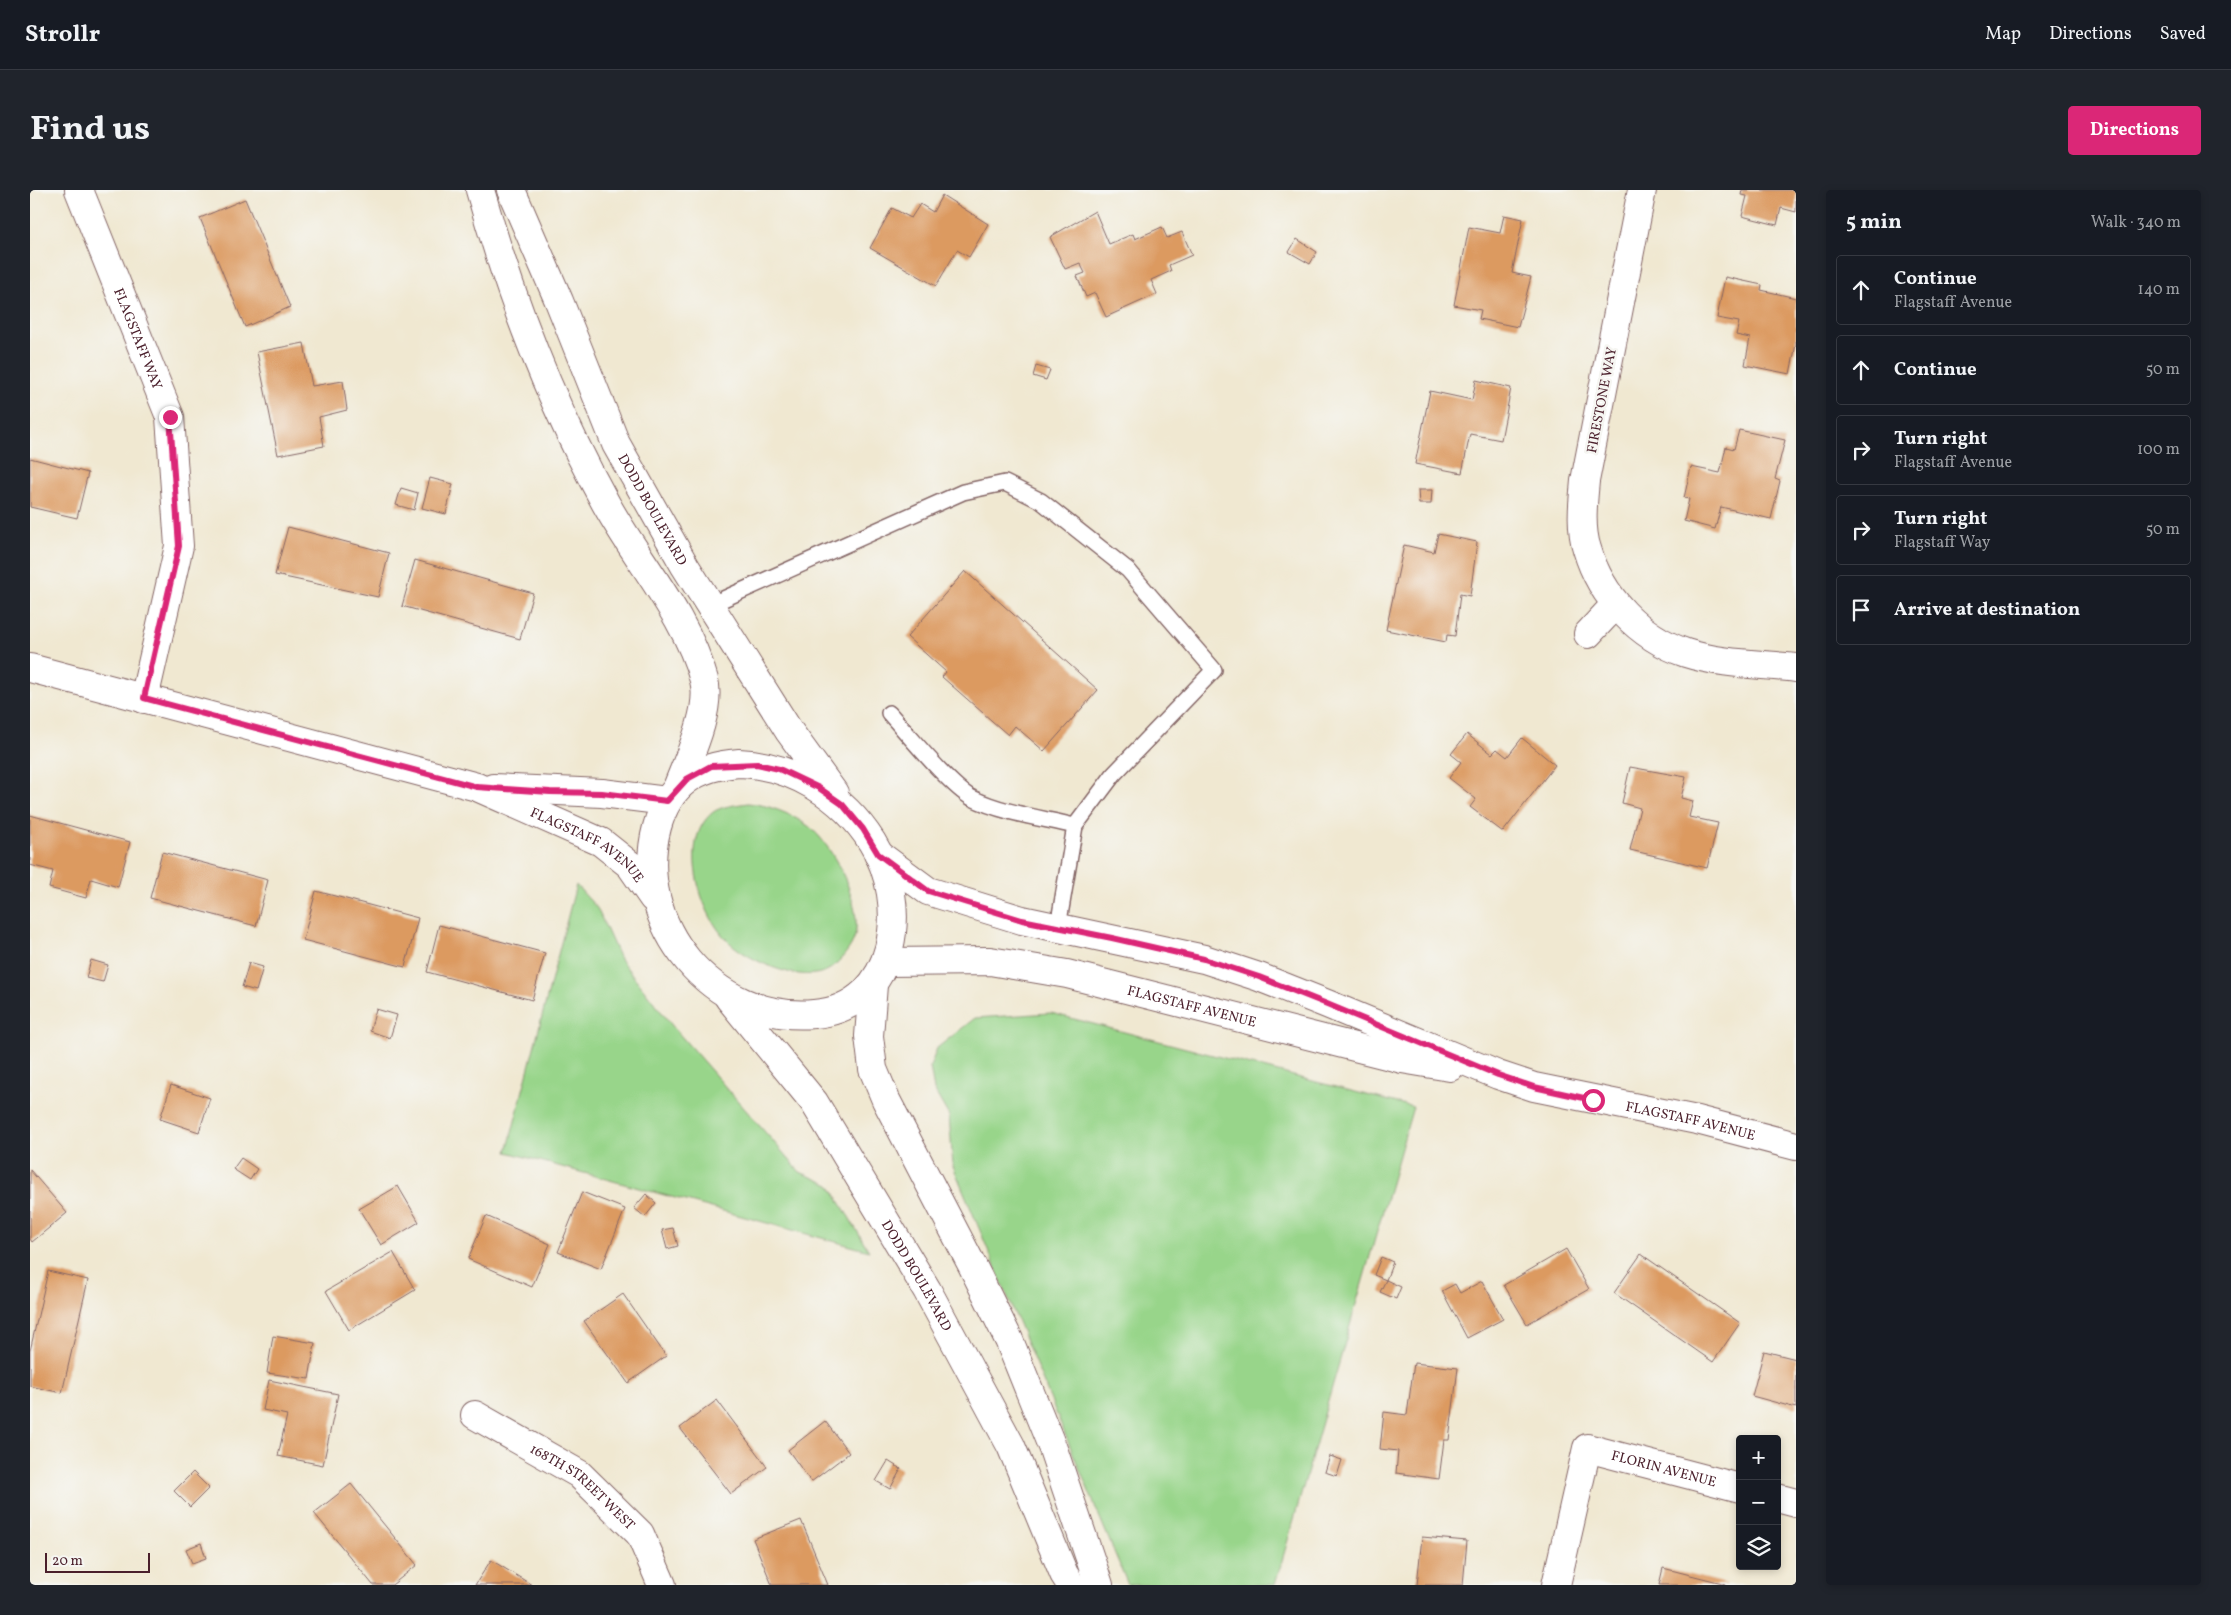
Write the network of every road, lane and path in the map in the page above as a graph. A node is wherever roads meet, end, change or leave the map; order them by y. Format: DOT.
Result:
graph roads {
  1 [pos="79,190"];
  2 [pos="480,190"];
  3 [pos="511,190"];
  4 [pos="1642,190"];
  5 [pos="710,605"];
  6 [pos="1615,605"];
  7 [pos="1588,634"];
  8 [pos="30,668"];
  9 [pos="1796,668"];
  10 [pos="144,698"];
  11 [pos="889,714"];
  12 [pos="477,787"];
  13 [pos="672,795"];
  14 [pos="842,804"];
  15 [pos="1075,826"];
  16 [pos="878,854"];
  17 [pos="657,903"];
  18 [pos="1058,927"];
  19 [pos="879,973"];
  20 [pos="723,991"];
  21 [pos="1498,1075"];
  22 [pos="1796,1146"];
  23 [pos="475,1415"];
  24 [pos="1736,1487"];
  25 [pos="1781,1499"];
  26 [pos="1796,1503"];
  27 [pos="662,1585"];
  28 [pos="1071,1585"];
  29 [pos="1099,1585"];
  30 [pos="1556,1585"];
  1 -- 10 [label="street, FLAGSTAFF WAY"];
  2 -- 13 [label="street"];
  3 -- 5 [label="street, DODD BOULEVARD"];
  4 -- 6 [label="street, FIRESTONE WAY"];
  5 -- 14 [label="street, DODD BOULEVARD"];
  5 -- 15 [label="lane"];
  6 -- 7 [label="street"];
  6 -- 9 [label="street, FIRESTONE WAY"];
  8 -- 10 [label="street, FLAGSTAFF AVENUE"];
  10 -- 12 [label="street, FLAGSTAFF AVENUE"];
  11 -- 15 [label="lane"];
  12 -- 13 [label="street, FLAGSTAFF AVENUE"];
  12 -- 17 [label="street, FLAGSTAFF AVENUE"];
  13 -- 14 [label="street"];
  13 -- 17 [label="street"];
  14 -- 16 [label="street"];
  15 -- 18 [label="lane"];
  16 -- 18 [label="street, FLAGSTAFF AVENUE"];
  16 -- 19 [label="street"];
  17 -- 20 [label="street"];
  18 -- 21 [label="street, FLAGSTAFF AVENUE"];
  19 -- 20 [label="street"];
  19 -- 21 [label="street, FLAGSTAFF AVENUE"];
  19 -- 29 [label="street"];
  20 -- 28 [label="street, DODD BOULEVARD"];
  21 -- 22 [label="street, FLAGSTAFF AVENUE"];
  23 -- 27 [label="street, 168TH STREET WEST"];
  24 -- 30 [label="street, FLORIN AVENUE"];
  25 -- 26 [label="street"];
}
